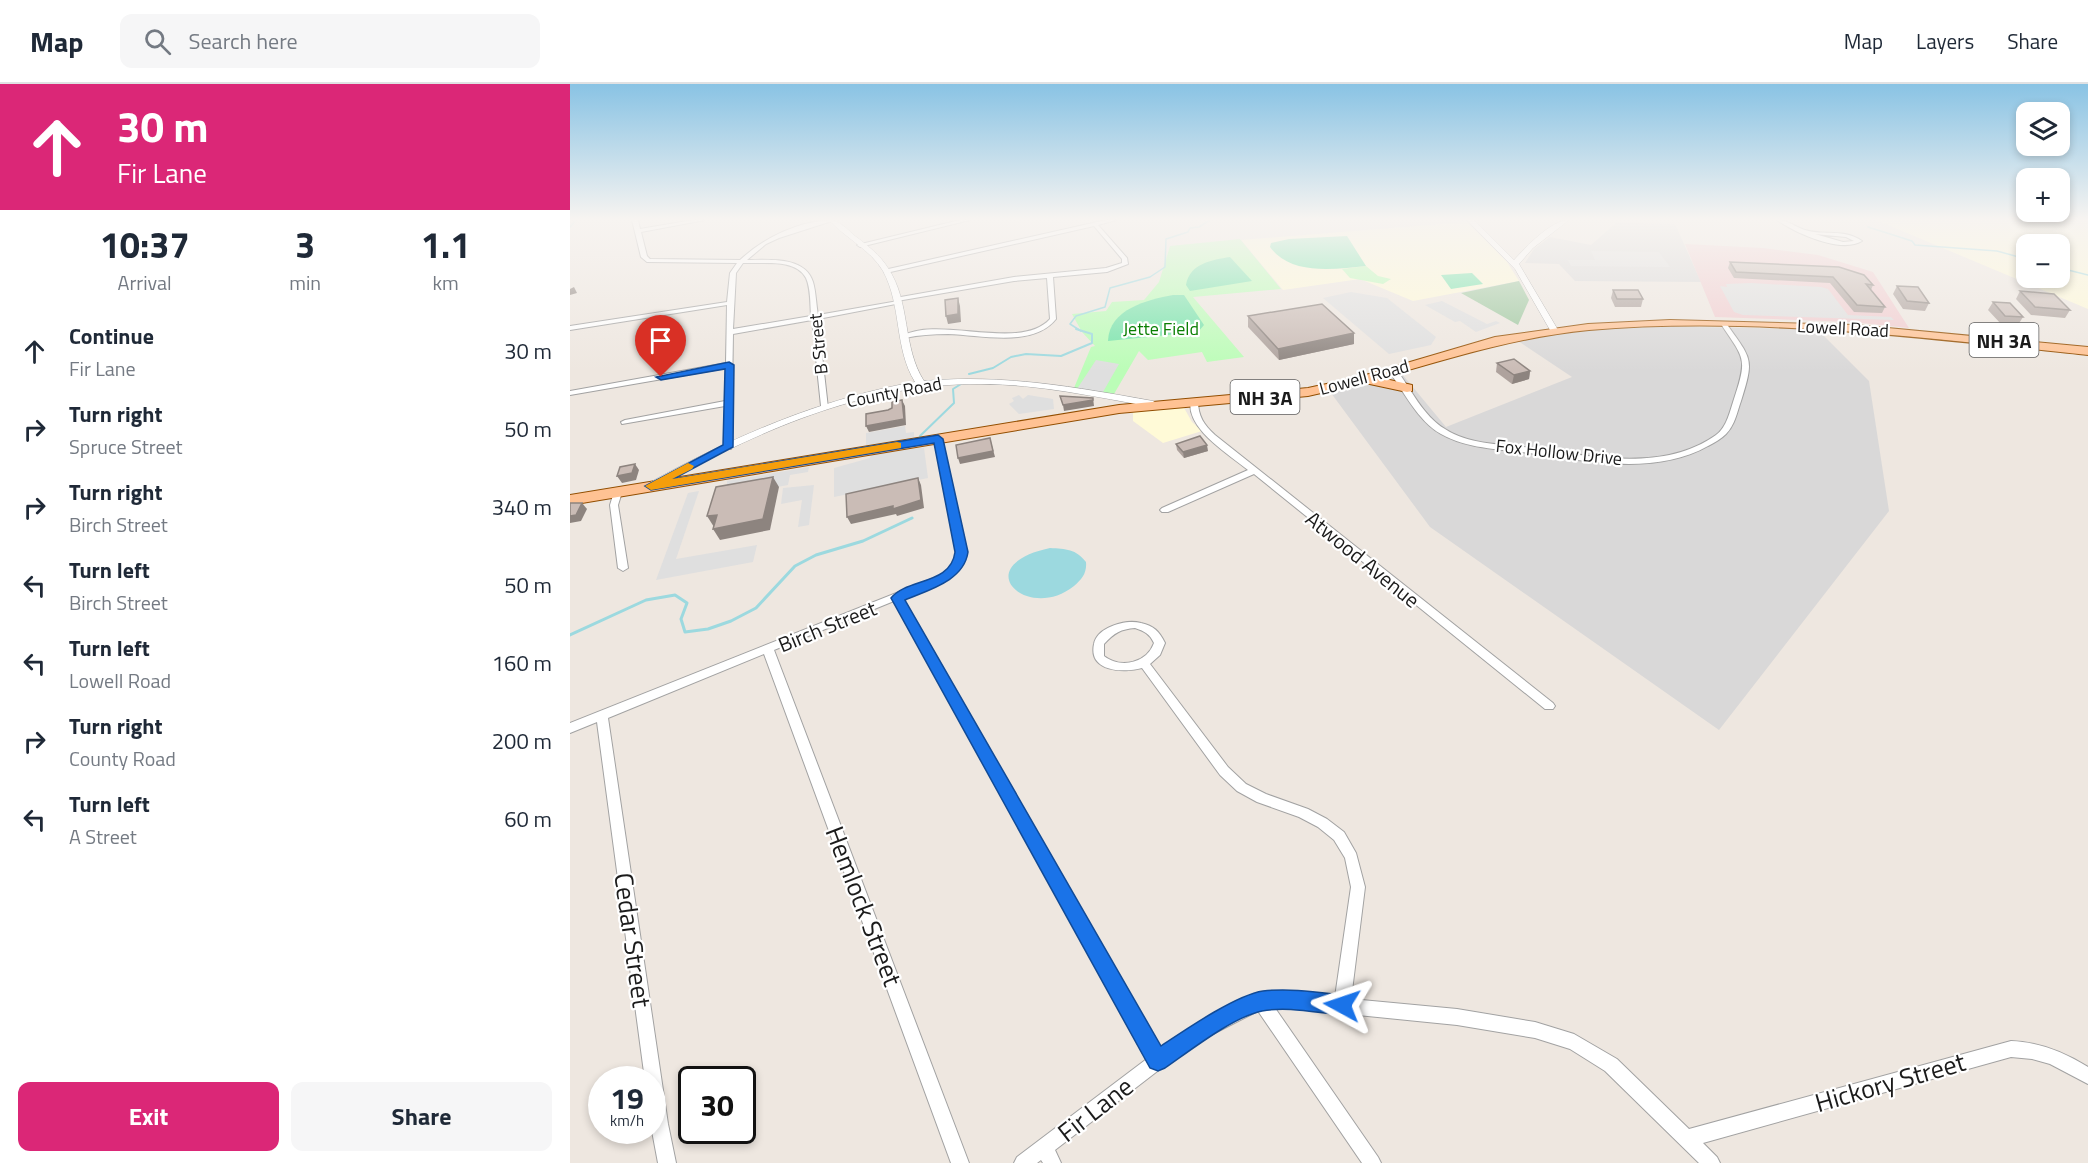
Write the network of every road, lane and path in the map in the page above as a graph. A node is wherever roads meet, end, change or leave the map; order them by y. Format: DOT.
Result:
graph roads {
  1 [pos="735,270"];
  2 [pos="803,270"];
  3 [pos="1104,270"];
  4 [pos="1519,270"];
  5 [pos="886,271"];
  6 [pos="1050,276"];
  7 [pos="898,301"];
  8 [pos="730,303"];
  9 [pos="815,317"];
  10 [pos="1729,324"];
  11 [pos="570,328"];
  12 [pos="1554,330"];
  13 [pos="730,332"];
  14 [pos="905,336"];
  15 [pos="2088,351"];
  16 [pos="729,365"];
  17 [pos="1393,371"];
  18 [pos="1362,380"];
  19 [pos="921,384"];
  20 [pos="1407,388"];
  21 [pos="570,393"];
  22 [pos="1194,401"];
  23 [pos="729,403"];
  24 [pos="1153,404"];
  25 [pos="825,406"];
  26 [pos="625,422"];
  27 [pos="938,439"];
  28 [pos="728,447"];
  29 [pos="1253,471"];
  30 [pos="651,486"];
  31 [pos="618,492"];
  32 [pos="570,500"];
  33 [pos="1165,510"];
  34 [pos="623,568"];
  35 [pos="897,598"];
  36 [pos="768,650"];
  37 [pos="1143,663"];
  38 [pos="1549,706"];
  39 [pos="602,716"];
  40 [pos="570,728"];
  41 [pos="1261,1001"];
  42 [pos="1342,1005"];
  43 [pos="1158,1060"];
  44 [pos="2088,1076"];
  45 [pos="1688,1138"];
  46 [pos="1048,1155"];
  47 [pos="668,1163"];
  48 [pos="960,1163"];
  49 [pos="1023,1163"];
  50 [pos="1372,1163"];
  51 [pos="1711,1163"];
  1 -- 8 [label="street"];
  2 -- 9 [label="street, B Street"];
  3 -- 6 [label="street"];
  4 -- 12 [label="street"];
  5 -- 7 [label="street"];
  6 -- 7 [label="street"];
  6 -- 14 [label="street"];
  7 -- 9 [label="street"];
  7 -- 14 [label="street"];
  8 -- 11 [label="street"];
  8 -- 13 [label="street"];
  9 -- 13 [label="street"];
  9 -- 25 [label="street, B Street"];
  10 -- 12 [label="main road, Lowell Road / NH 3A"];
  10 -- 15 [label="main road, Lowell Road / NH 3A"];
  10 -- 20 [label="street, Fox Hollow Drive"];
  12 -- 17 [label="main road, Lowell Road / NH 3A"];
  13 -- 16 [label="street"];
  14 -- 19 [label="street"];
  16 -- 21 [label="street"];
  16 -- 23 [label="street"];
  17 -- 18 [label="main road, Lowell Road / NH 3A"];
  17 -- 20 [label="street, Fox Hollow Drive"];
  18 -- 20 [label="main road"];
  18 -- 22 [label="main road, Lowell Road / NH 3A"];
  19 -- 24 [label="street, County Road"];
  19 -- 25 [label="street, County Road"];
  22 -- 24 [label="main road, Lowell Road / NH 3A"];
  22 -- 29 [label="street, Atwood Avenue"];
  23 -- 26 [label="street"];
  23 -- 28 [label="street"];
  24 -- 27 [label="main road, Lowell Road / NH 3A"];
  25 -- 28 [label="street, County Road"];
  27 -- 30 [label="main road, Lowell Road / NH 3A"];
  27 -- 35 [label="street, Birch Street"];
  28 -- 30 [label="street, County Road"];
  29 -- 33 [label="street"];
  29 -- 38 [label="street, Atwood Avenue"];
  30 -- 31 [label="main road, Lowell Road / NH 3A"];
  31 -- 32 [label="main road, Lowell Road / NH 3A"];
  31 -- 34 [label="street"];
  35 -- 36 [label="street, Birch Street"];
  35 -- 43 [label="street"];
  36 -- 39 [label="street, Birch Street"];
  36 -- 48 [label="street, Hemlock Street"];
  37 -- 37 [label="street"];
  37 -- 42 [label="street"];
  39 -- 40 [label="street, Birch Street"];
  39 -- 47 [label="street, Cedar Street"];
  41 -- 42 [label="street"];
  41 -- 43 [label="street, Fir Lane"];
  41 -- 50 [label="street"];
  42 -- 45 [label="street"];
  43 -- 46 [label="street, Fir Lane"];
  44 -- 45 [label="street, Hickory Street"];
  45 -- 51 [label="street"];
  46 -- 49 [label="street, Fir Lane"];
}
